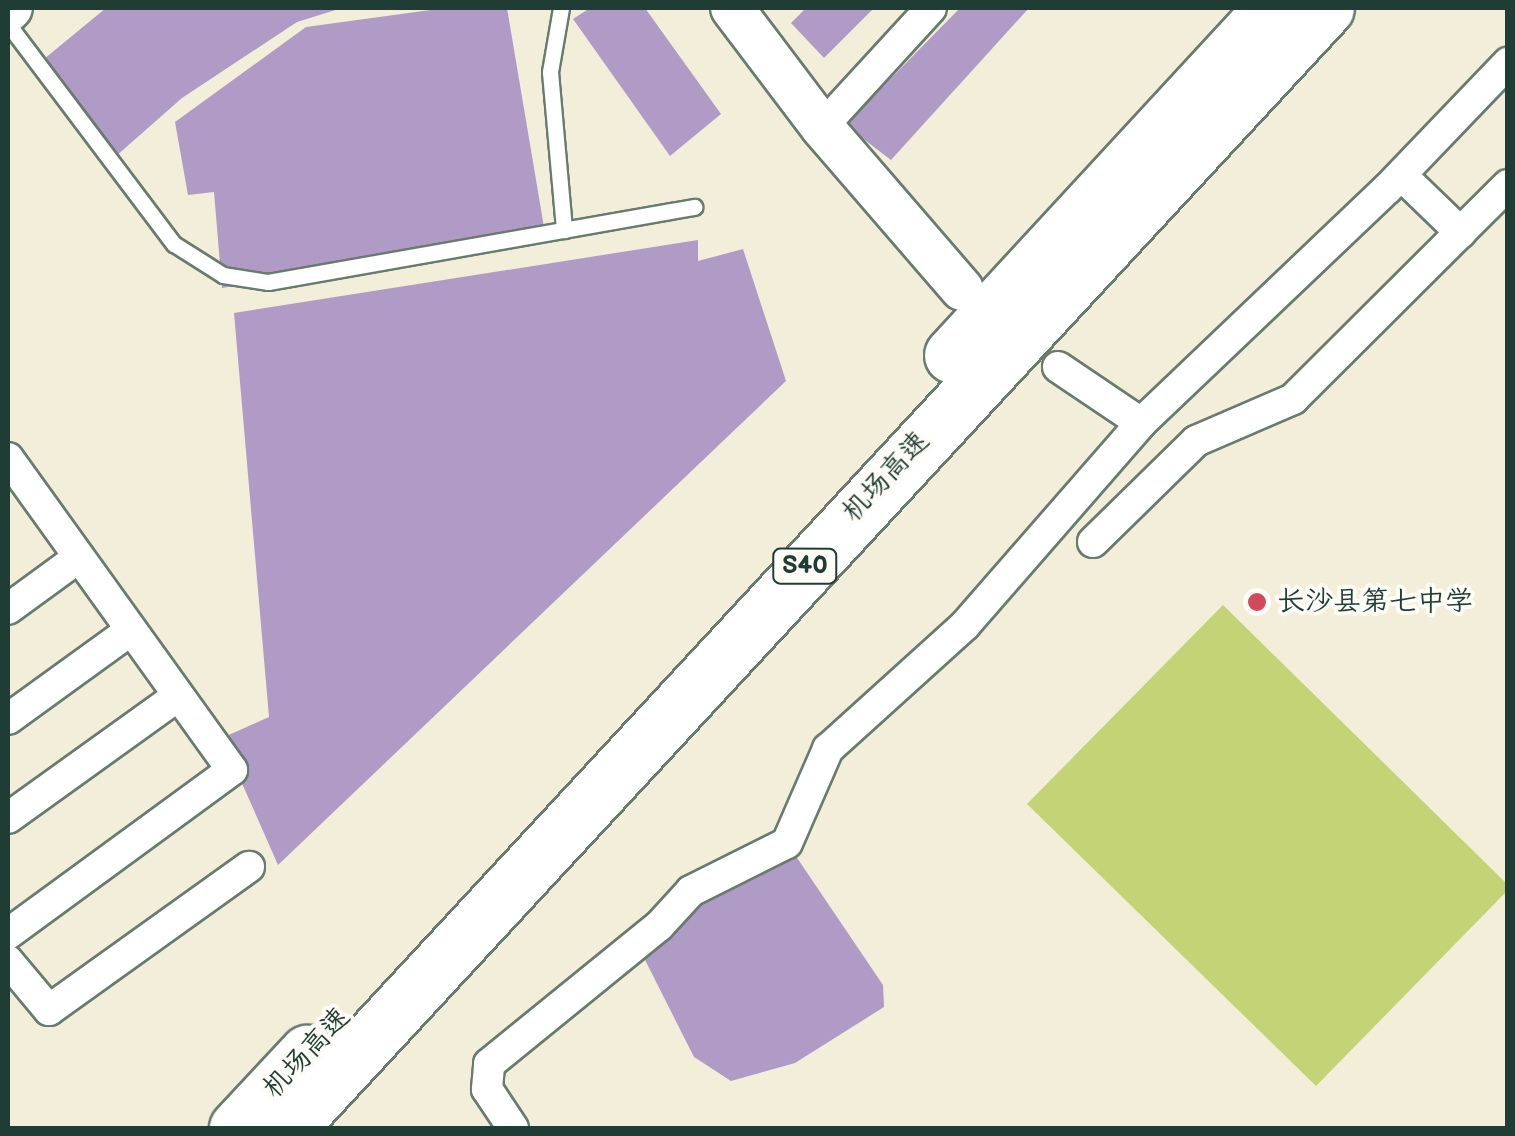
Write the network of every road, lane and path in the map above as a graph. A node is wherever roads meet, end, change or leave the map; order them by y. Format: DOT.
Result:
graph roads {
  1 [pos="561,8"];
  2 [pos="732,8"];
  3 [pos="931,8"];
  4 [pos="1272,8"];
  5 [pos="1326,8"];
  6 [pos="8,24"];
  7 [pos="1508,63"];
  8 [pos="822,127"];
  9 [pos="1401,175"];
  10 [pos="1508,185"];
  11 [pos="694,207"];
  12 [pos="564,230"];
  13 [pos="1462,233"];
  14 [pos="962,289"];
  15 [pos="1058,367"];
  16 [pos="1142,423"];
  17 [pos="8,458"];
  18 [pos="17,490"];
  19 [pos="1093,542"];
  20 [pos="79,558"];
  21 [pos="8,609"];
  22 [pos="131,630"];
  23 [pos="178,696"];
  24 [pos="8,719"];
  25 [pos="8,818"];
  26 [pos="250,866"];
  27 [pos="8,934"];
  28 [pos="8,961"];
  29 [pos="236,1128"];
  30 [pos="288,1128"];
  31 [pos="513,1128"];
  1 -- 12 [label="lane"];
  2 -- 8 [label="street"];
  3 -- 8 [label="street"];
  4 -- 29 [label="highway, 机场高速 / S40"];
  5 -- 30 [label="highway, 机场高速 / S40"];
  6 -- 12 [label="lane"];
  7 -- 9 [label="street"];
  8 -- 14 [label="street"];
  9 -- 13 [label="street"];
  9 -- 16 [label="street"];
  10 -- 13 [label="street"];
  11 -- 12 [label="lane"];
  13 -- 19 [label="street"];
  15 -- 16 [label="street"];
  16 -- 31 [label="street"];
  17 -- 18 [label="street"];
  18 -- 20 [label="street"];
  20 -- 21 [label="street"];
  20 -- 22 [label="street"];
  22 -- 23 [label="street"];
  22 -- 24 [label="street"];
  23 -- 25 [label="street"];
  23 -- 27 [label="street"];
  26 -- 28 [label="street"];
}
